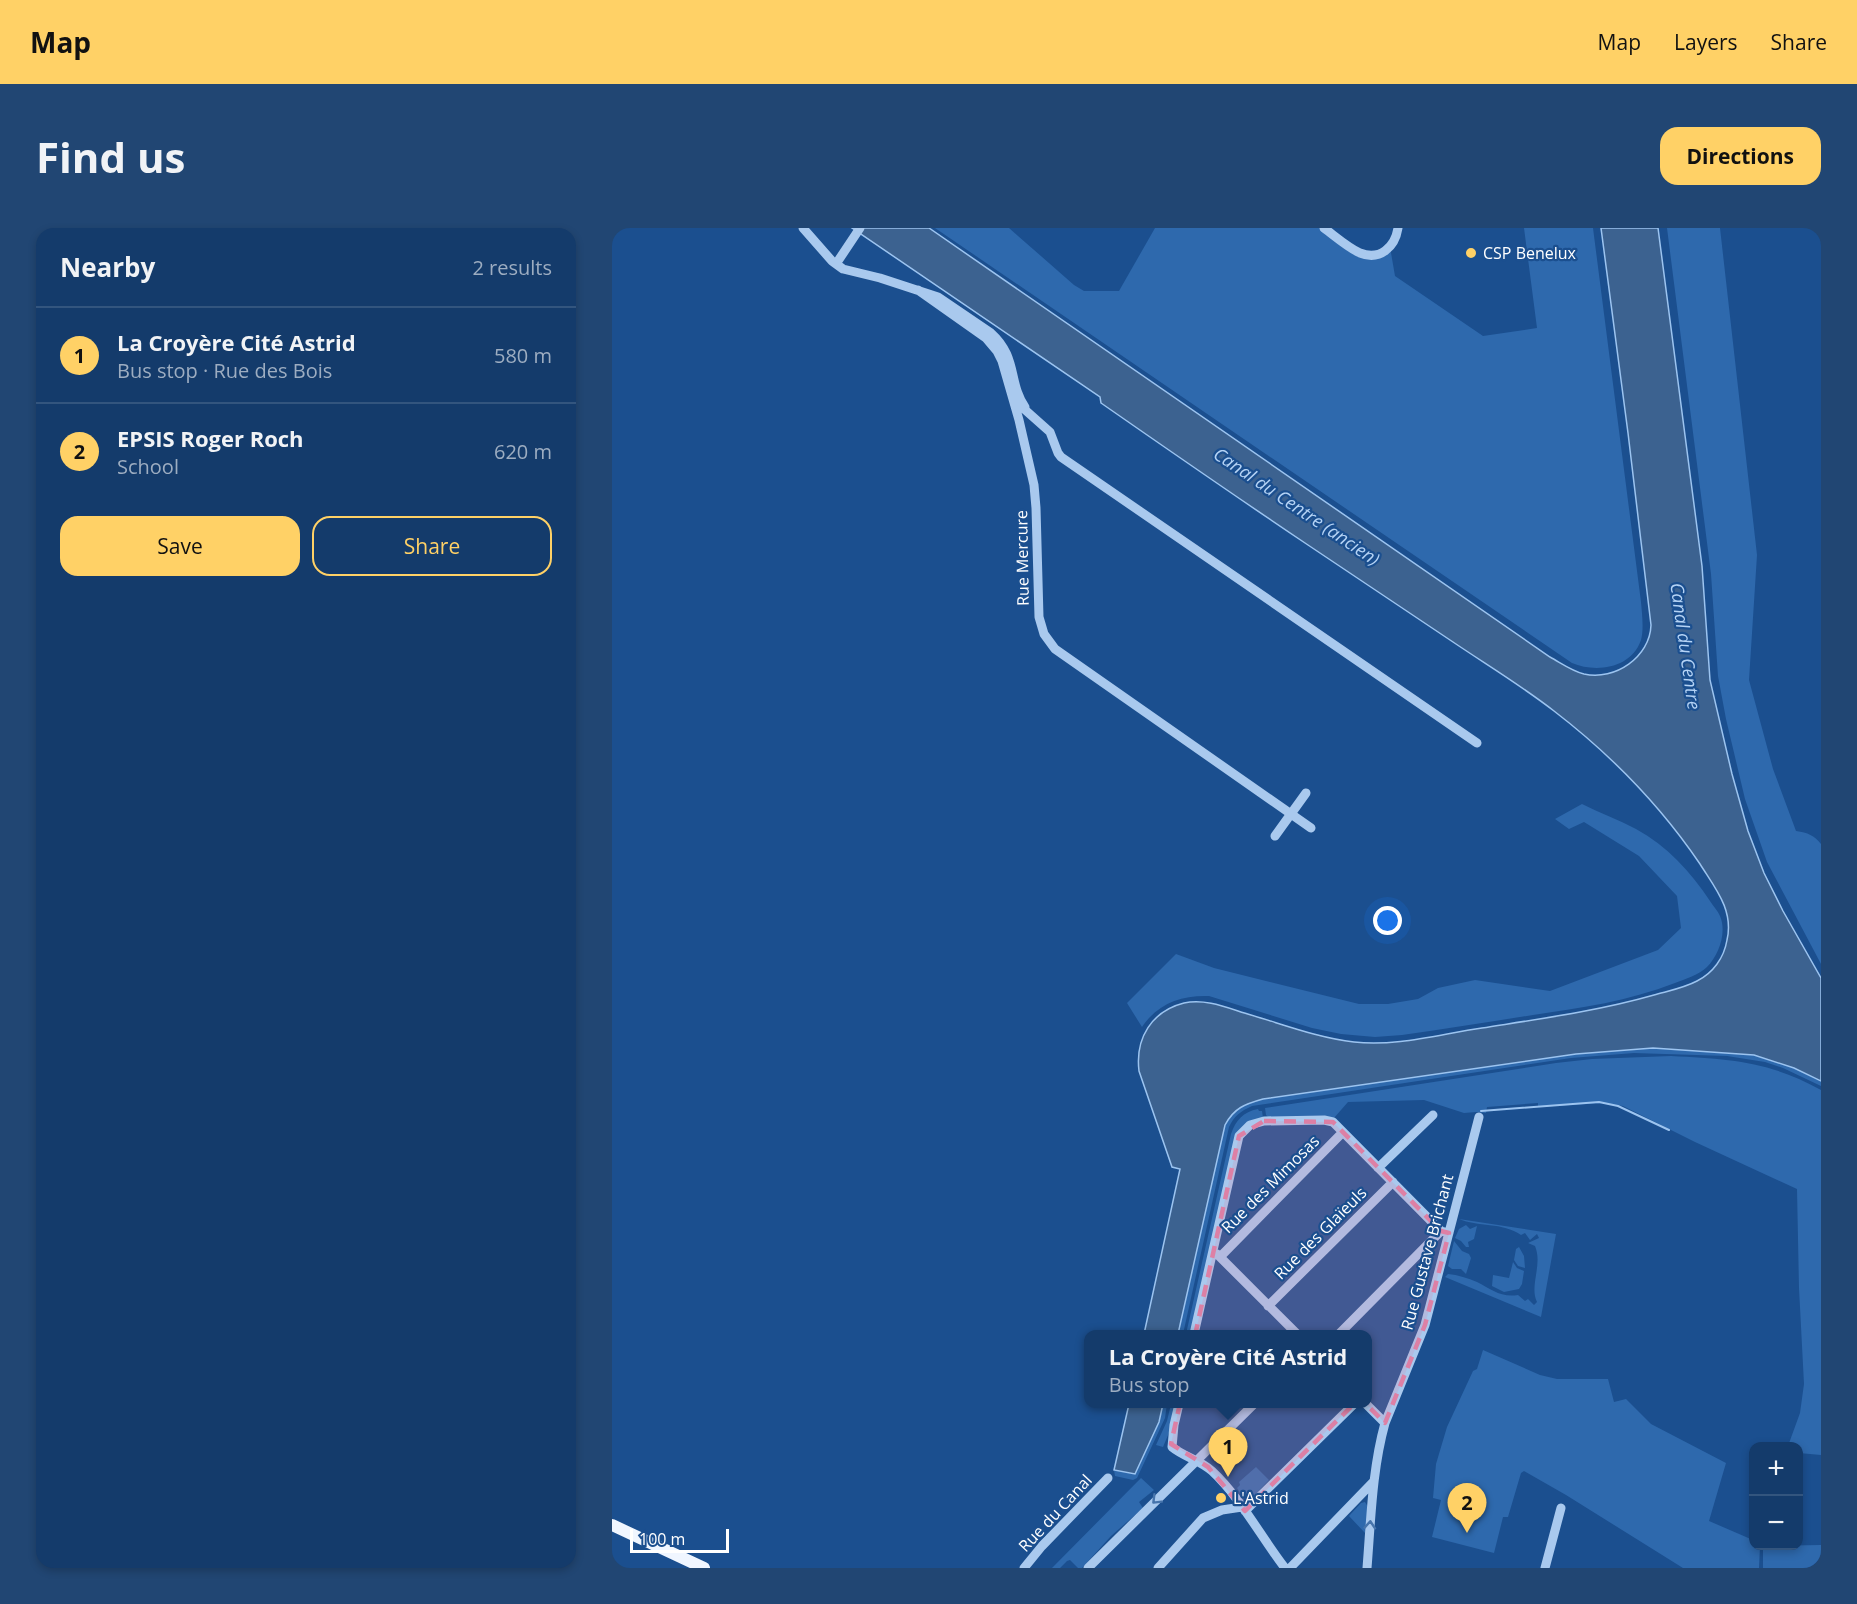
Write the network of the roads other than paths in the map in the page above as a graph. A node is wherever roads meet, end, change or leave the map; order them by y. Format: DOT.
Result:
graph roads {
  1 [pos="803,228"];
  2 [pos="861,228"];
  3 [pos="1324,228"];
  4 [pos="1398,228"];
  5 [pos="836,264"];
  6 [pos="918,290"];
  7 [pos="1012,398"];
  8 [pos="1034,417"];
  9 [pos="1477,743"];
  10 [pos="1306,793"];
  11 [pos="1291,814"];
  12 [pos="1311,828"];
  13 [pos="1275,836"];
  14 [pos="1432,1115"];
  15 [pos="1479,1117"];
  16 [pos="1343,1132"];
  17 [pos="1378,1167"];
  18 [pos="1393,1182"];
  19 [pos="1445,1232"];
  20 [pos="1216,1254"];
  21 [pos="1268,1306"];
  22 [pos="1195,1330"];
  23 [pos="1292,1330"];
  24 [pos="1344,1330"];
  25 [pos="1178,1408"];
  26 [pos="1250,1408"];
  27 [pos="1350,1408"];
  28 [pos="1370,1408"];
  29 [pos="1385,1423"];
  30 [pos="1198,1460"];
  31 [pos="1107,1478"];
  32 [pos="1374,1482"];
  33 [pos="1243,1509"];
  34 [pos="1561,1509"];
  35 [pos="612,1525"];
  36 [pos="1283,1567"];
  37 [pos="704,1568"];
  38 [pos="1024,1568"];
  39 [pos="1088,1568"];
  40 [pos="1158,1568"];
  41 [pos="1367,1568"];
  42 [pos="1545,1568"];
  1 -- 5 [label="street, Rue Mercure"];
  2 -- 5 [label="street"];
  3 -- 4 [label="street"];
  5 -- 6 [label="street, Rue Mercure"];
  6 -- 7 [label="street, Rue Mercure"];
  6 -- 8 [label="street, Rue Mercure"];
  7 -- 8 [label="street"];
  7 -- 11 [label="street, Rue Mercure"];
  8 -- 9 [label="street"];
  10 -- 11 [label="street"];
  11 -- 12 [label="street, Rue Mercure"];
  11 -- 13 [label="street"];
  14 -- 17 [label="street"];
  15 -- 19 [label="street, Rue Gustave Brichant"];
  16 -- 17 [label="street"];
  16 -- 20 [label="street, Rue des Mimosas"];
  16 -- 20 [label="street"];
  17 -- 18 [label="street"];
  18 -- 19 [label="street"];
  18 -- 21 [label="street, Rue des Glaïeuls"];
  19 -- 24 [label="street"];
  19 -- 29 [label="street, Rue Gustave Brichant"];
  20 -- 21 [label="street"];
  20 -- 22 [label="street"];
  21 -- 23 [label="street"];
  25 -- 30 [label="street"];
  26 -- 30 [label="street"];
  27 -- 33 [label="street"];
  28 -- 29 [label="street"];
  29 -- 32 [label="street, Rue Gustave Brichant"];
  30 -- 33 [label="street"];
  30 -- 39 [label="street, one-way"];
  31 -- 38 [label="street, Rue du Canal"];
  32 -- 36 [label="street"];
  41 -- 32 [label="street, Rue Gustave Brichant, one-way"];
  33 -- 36 [label="street"];
  33 -- 40 [label="street"];
  34 -- 42 [label="street"];
  35 -- 37 [label="main road"];
}
